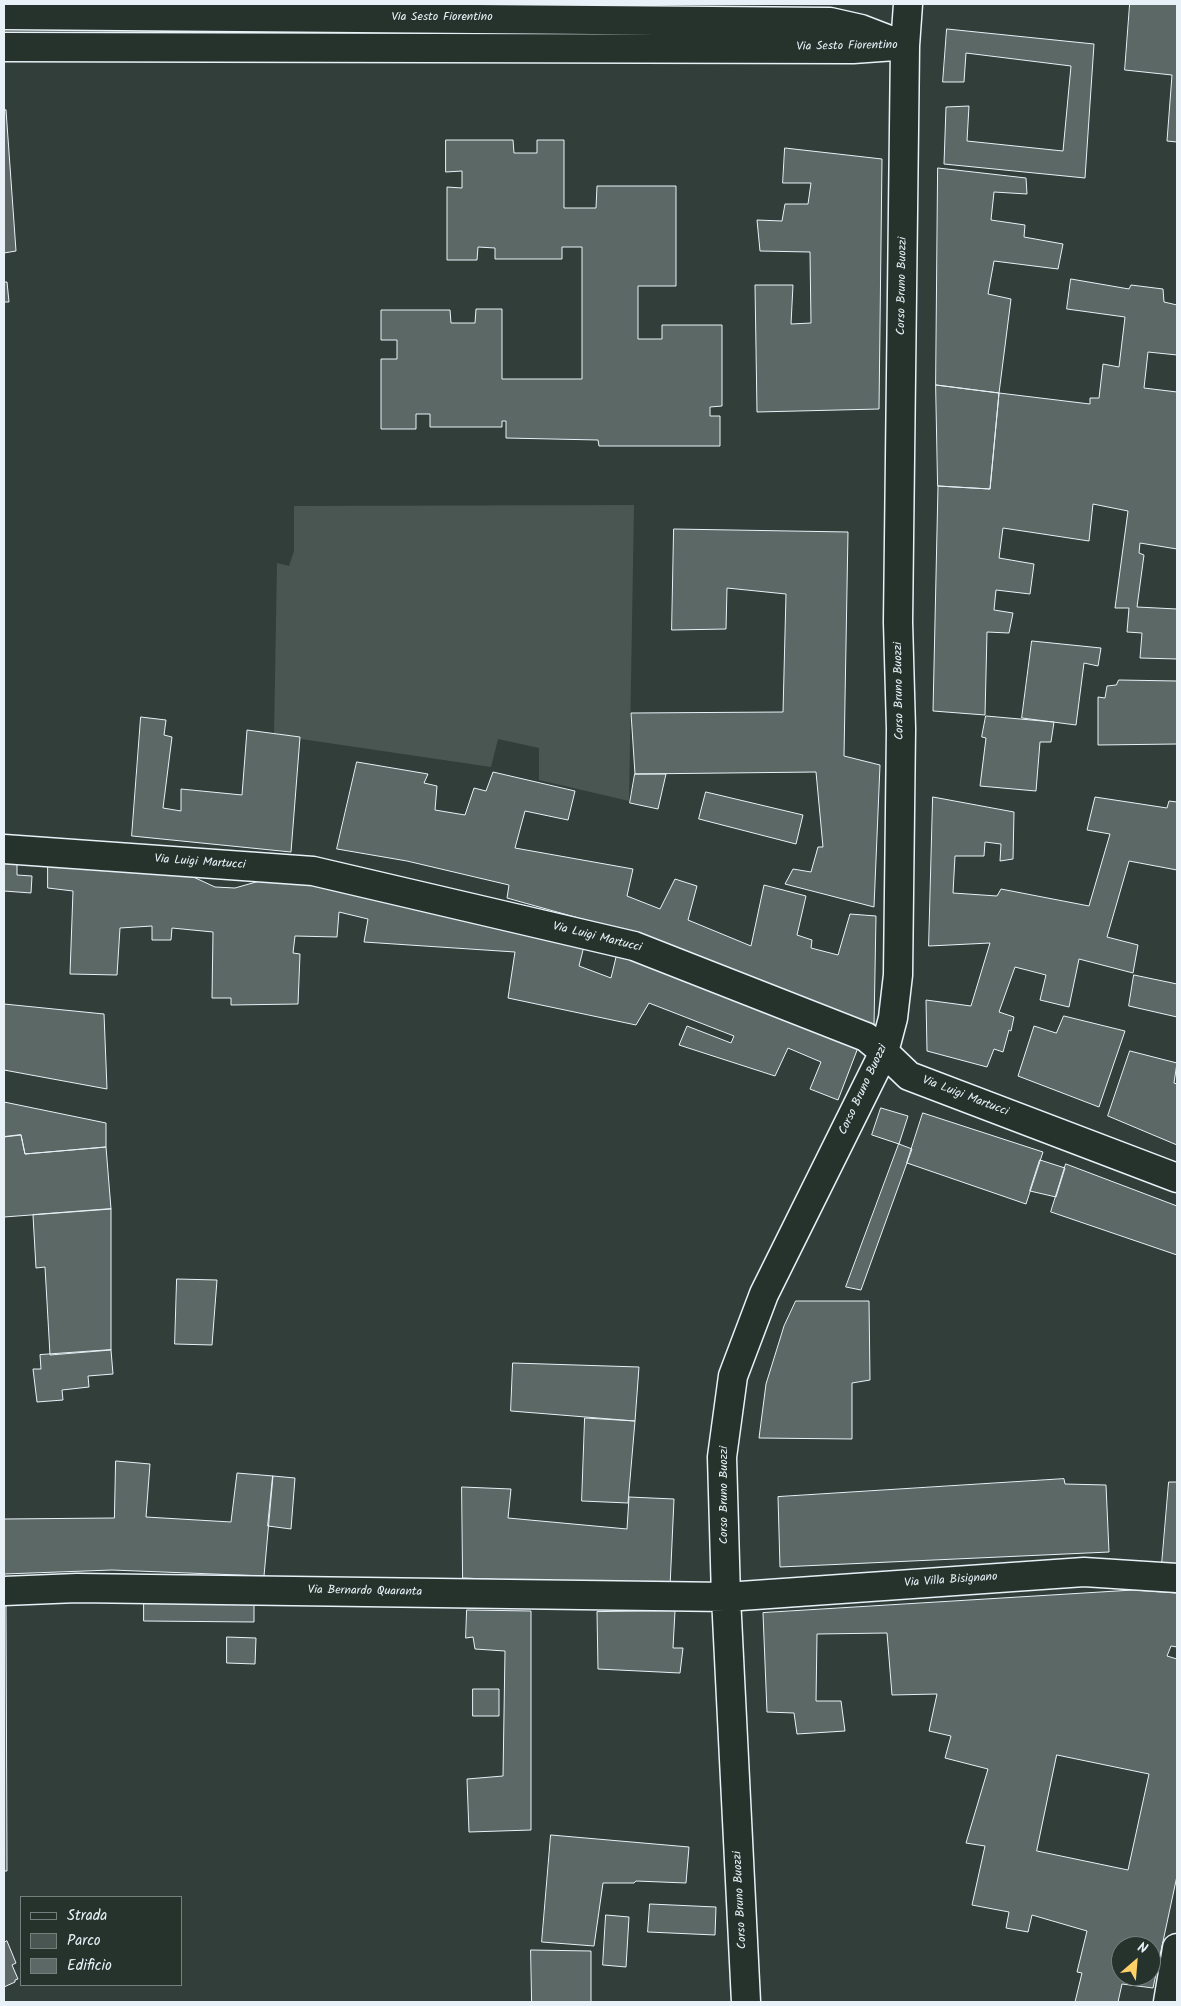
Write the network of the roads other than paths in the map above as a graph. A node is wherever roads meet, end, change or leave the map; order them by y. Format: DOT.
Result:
graph roads {
  1 [pos="908,4"];
  2 [pos="4,15"];
  3 [pos="905,46"];
  4 [pos="4,47"];
  5 [pos="4,849"];
  6 [pos="884,1052"];
  7 [pos="1177,1178"];
  8 [pos="1177,1578"];
  9 [pos="4,1591"];
  10 [pos="726,1597"];
  11 [pos="1177,1948"];
  12 [pos="746,2002"];
  13 [pos="1168,2002"];
  1 -- 3 [label="street, Corso Bruno Buozzi"];
  2 -- 3 [label="street, Via Sesto Fiorentino"];
  3 -- 4 [label="street, Via Sesto Fiorentino"];
  3 -- 6 [label="street, Corso Bruno Buozzi"];
  5 -- 6 [label="street, Via Luigi Martucci"];
  6 -- 7 [label="street, Via Luigi Martucci"];
  6 -- 10 [label="street, Corso Bruno Buozzi"];
  8 -- 10 [label="street, Via Villa Bisignano"];
  9 -- 10 [label="street, Via Bernardo Quaranta"];
  10 -- 12 [label="street, Corso Bruno Buozzi"];
  11 -- 13 [label="street"];
}
